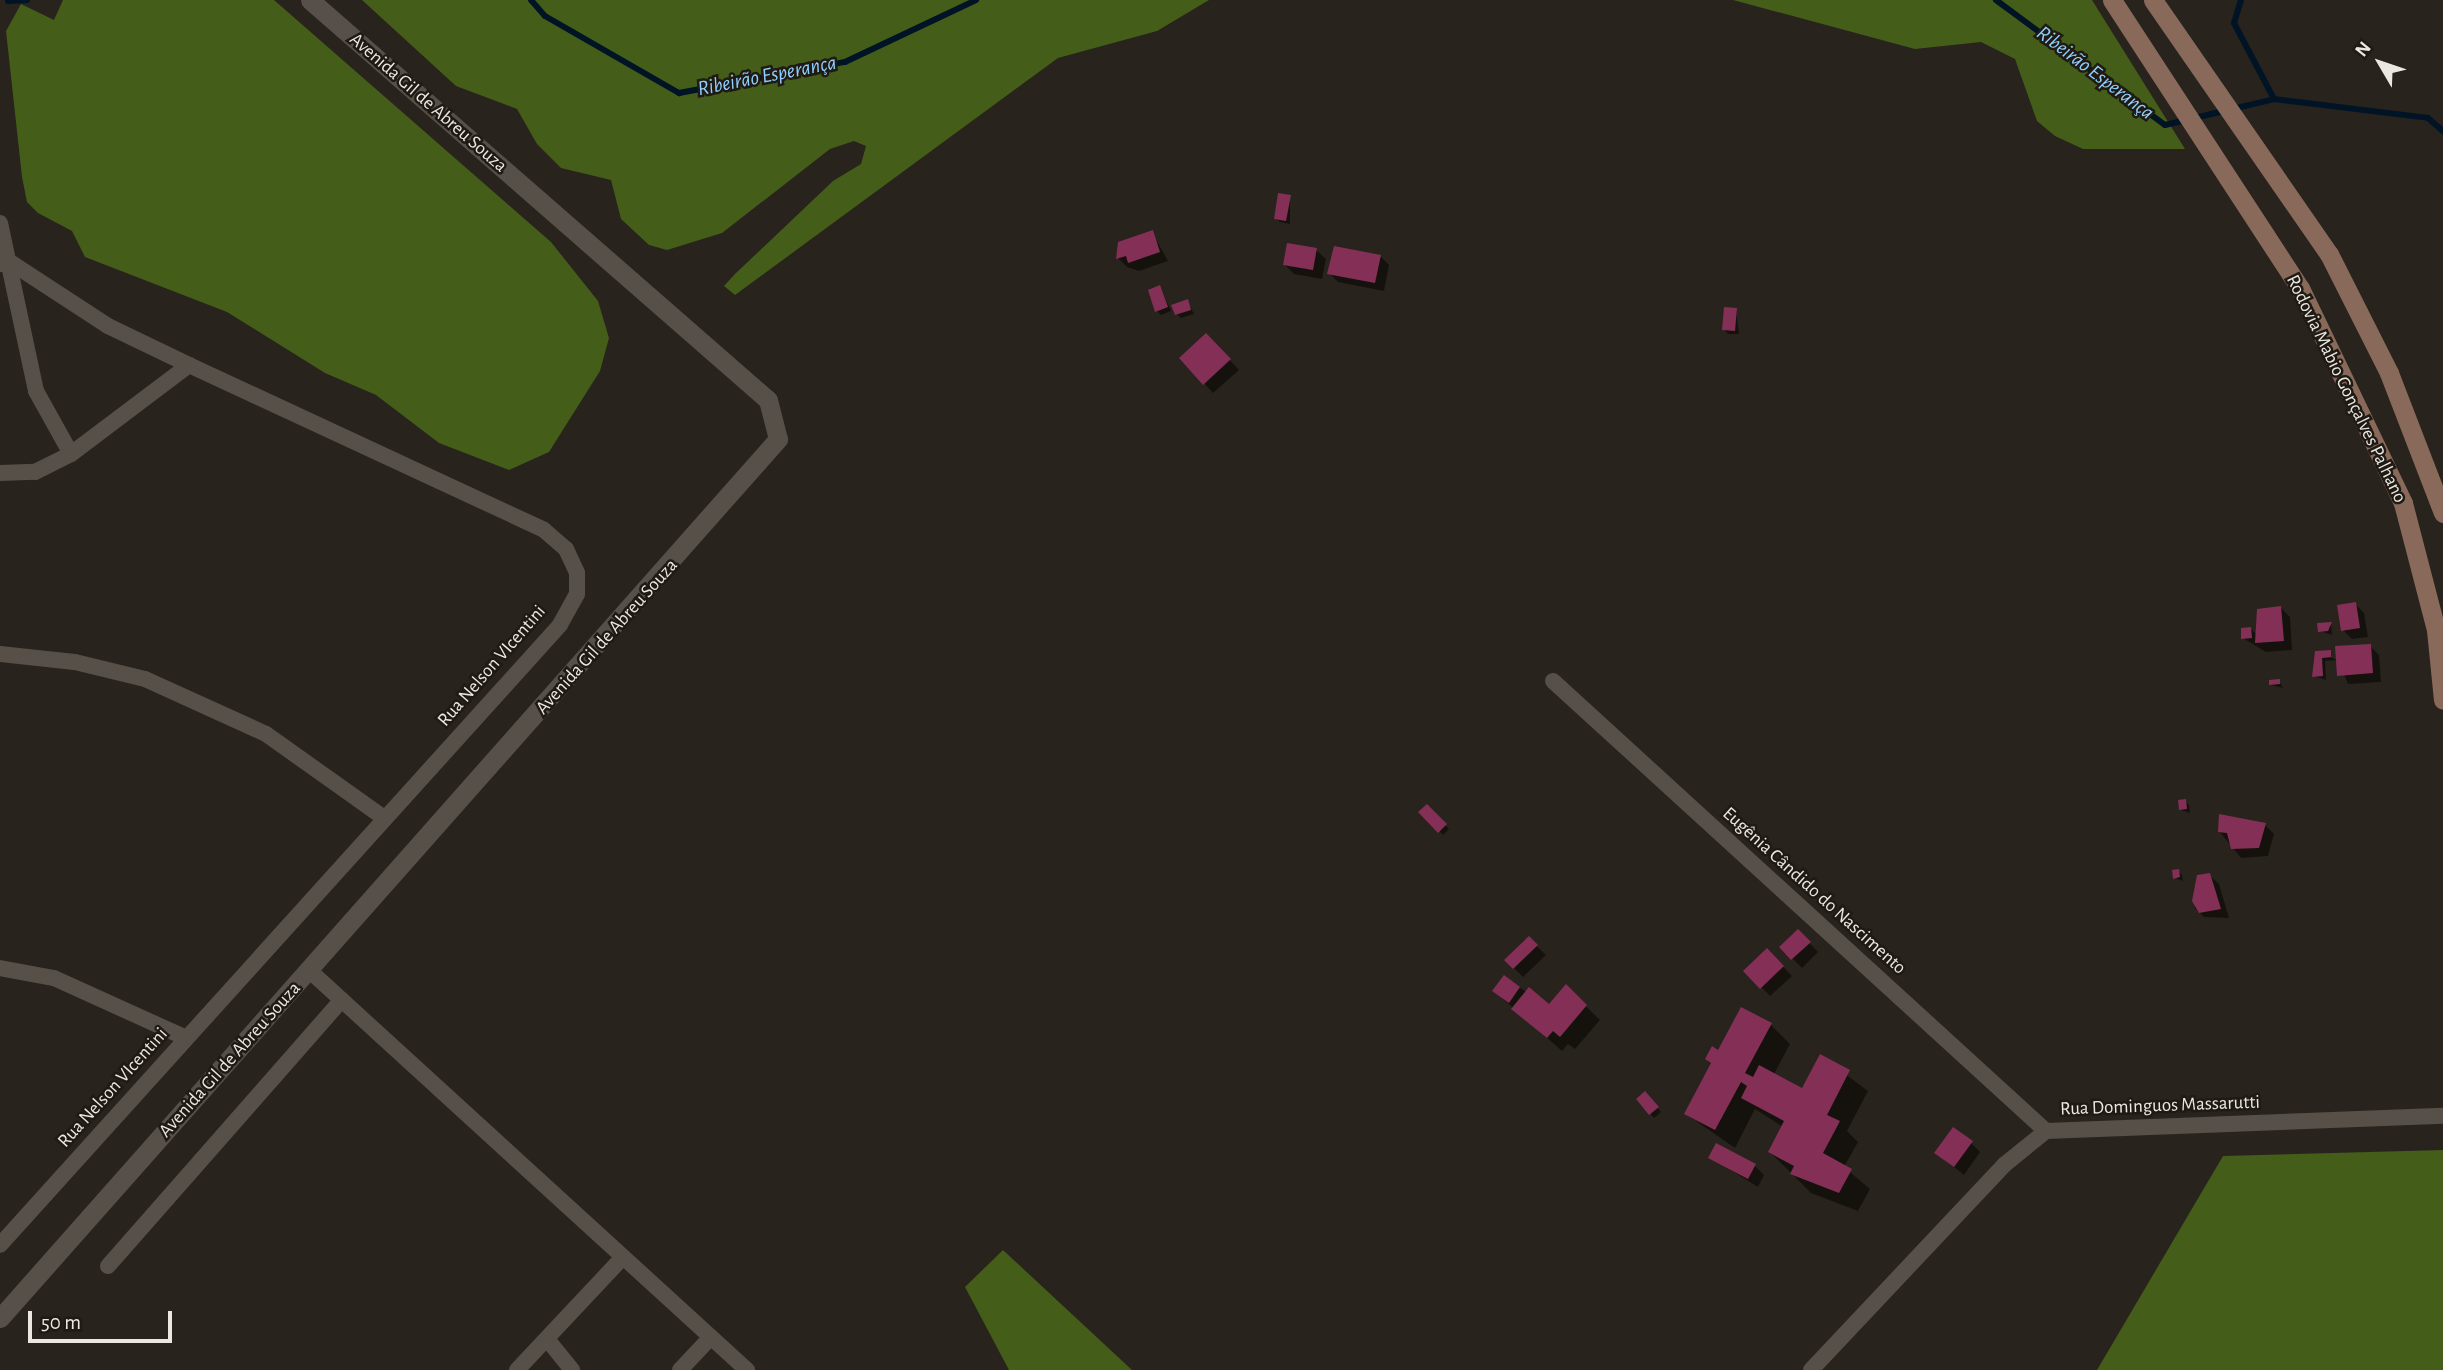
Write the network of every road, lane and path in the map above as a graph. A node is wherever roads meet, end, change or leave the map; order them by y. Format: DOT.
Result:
graph roads {
  1 [pos="310,0"];
  2 [pos="2112,0"];
  3 [pos="2153,0"];
  4 [pos="0,223"];
  5 [pos="7,264"];
  6 [pos="189,365"];
  7 [pos="71,454"];
  8 [pos="0,474"];
  9 [pos="2443,513"];
  10 [pos="0,653"];
  11 [pos="1553,681"];
  12 [pos="2443,700"];
  13 [pos="384,818"];
  14 [pos="0,968"];
  15 [pos="310,971"];
  16 [pos="342,1000"];
  17 [pos="186,1038"];
  18 [pos="2443,1116"];
  19 [pos="2046,1131"];
  20 [pos="0,1245"];
  21 [pos="623,1257"];
  22 [pos="108,1266"];
  23 [pos="0,1318"];
  24 [pos="711,1337"];
  25 [pos="547,1339"];
  26 [pos="517,1370"];
  27 [pos="572,1370"];
  28 [pos="680,1370"];
  29 [pos="747,1370"];
  30 [pos="1811,1370"];
  1 -- 15 [label="street, Avenida Gil de Abreu Souza"];
  2 -- 12 [label="main road, Rodovia Mabio Gonçalves Palhano"];
  3 -- 9 [label="main road, Rodovia Mabio Gonçalves Palhano"];
  4 -- 5 [label="street"];
  5 -- 6 [label="street, Rua Nelson VIcentini"];
  5 -- 7 [label="street"];
  6 -- 7 [label="street"];
  6 -- 13 [label="street, Rua Nelson VIcentini"];
  7 -- 8 [label="street"];
  10 -- 13 [label="street"];
  11 -- 19 [label="street, Eugênia Cândido do Nascimento"];
  13 -- 17 [label="street, Rua Nelson VIcentini"];
  14 -- 17 [label="street"];
  15 -- 16 [label="street"];
  15 -- 23 [label="street, Avenida Gil de Abreu Souza"];
  16 -- 21 [label="street"];
  16 -- 22 [label="street"];
  17 -- 20 [label="street, Rua Nelson VIcentini"];
  18 -- 19 [label="street, Rua Dominguos Massarutti"];
  19 -- 30 [label="street, Rua Dominguos Massarutti"];
  21 -- 24 [label="street"];
  21 -- 25 [label="street"];
  24 -- 28 [label="street"];
  24 -- 29 [label="street"];
  25 -- 26 [label="street"];
  25 -- 27 [label="street"];
}
